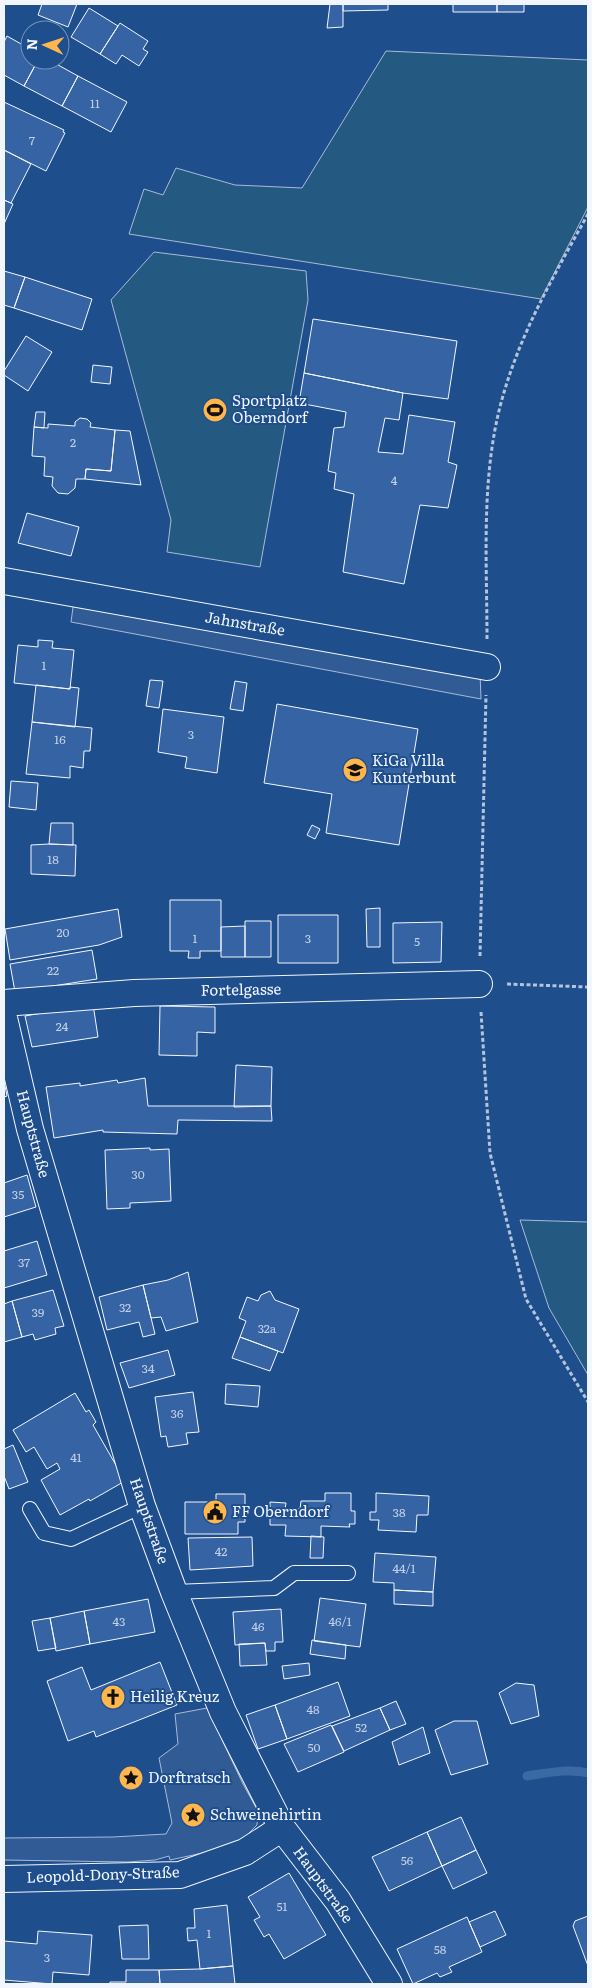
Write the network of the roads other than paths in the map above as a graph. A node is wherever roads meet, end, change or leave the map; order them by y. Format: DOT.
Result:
graph roads {
  1 [pos="4,581"];
  2 [pos="487,667"];
  3 [pos="479,984"];
  4 [pos="4,1002"];
  5 [pos="4,1018"];
  6 [pos="142,1506"];
  7 [pos="30,1508"];
  8 [pos="348,1573"];
  9 [pos="174,1592"];
  10 [pos="282,1828"];
  11 [pos="4,1879"];
  12 [pos="389,1984"];
  1 -- 2 [label="street, Jahnstraße"];
  3 -- 4 [label="street, Fortelgasse"];
  5 -- 6 [label="street, Hauptstraße"];
  6 -- 7 [label="lane"];
  6 -- 9 [label="street, Hauptstraße"];
  8 -- 9 [label="lane"];
  9 -- 10 [label="street, Hauptstraße"];
  10 -- 11 [label="street, Leopold-Dony-Straße"];
  10 -- 12 [label="street, Hauptstraße"];
}
